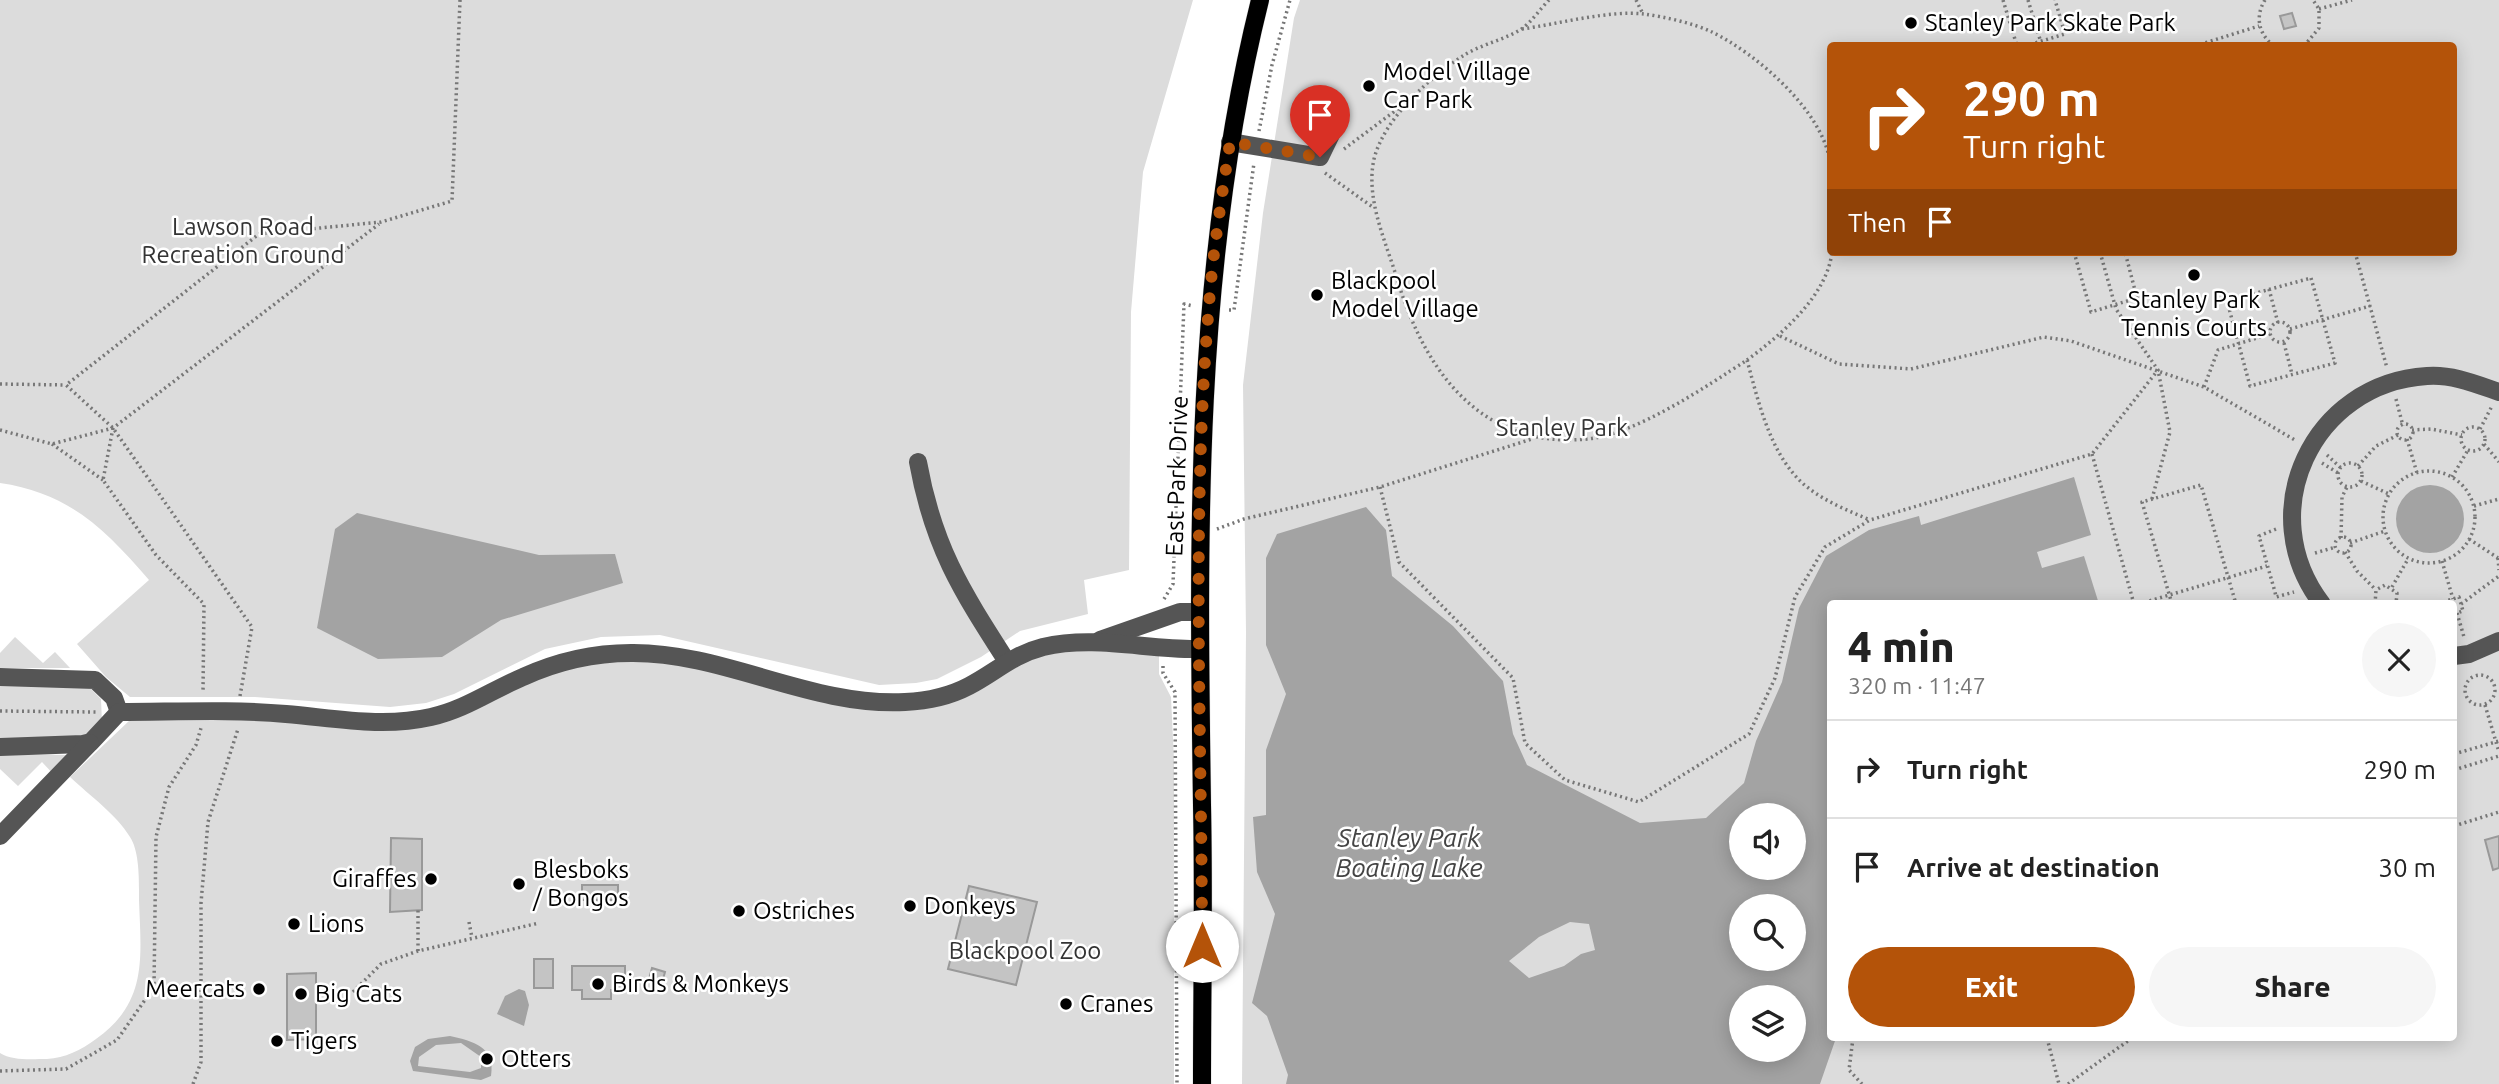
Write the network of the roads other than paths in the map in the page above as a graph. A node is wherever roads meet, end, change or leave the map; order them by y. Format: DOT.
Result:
graph roads {
  1 [pos="1260,0"];
  2 [pos="1337,122"];
  3 [pos="1230,142"];
  4 [pos="2499,393"];
  5 [pos="918,462"];
  6 [pos="2319,600"];
  7 [pos="1198,612"];
  8 [pos="1097,641"];
  9 [pos="2499,641"];
  10 [pos="1199,649"];
  11 [pos="2457,656"];
  12 [pos="1006,660"];
  13 [pos="0,677"];
  14 [pos="119,712"];
  15 [pos="91,742"];
  16 [pos="0,747"];
  17 [pos="0,836"];
  18 [pos="1202,1084"];
  1 -- 3 [label="main road, East Park Drive"];
  2 -- 3 [label="street"];
  3 -- 7 [label="main road, East Park Drive"];
  4 -- 6 [label="street"];
  5 -- 12 [label="street"];
  7 -- 8 [label="street"];
  7 -- 10 [label="main road, East Park Drive"];
  8 -- 10 [label="street"];
  8 -- 12 [label="street"];
  9 -- 11 [label="street"];
  10 -- 18 [label="main road, East Park Drive"];
  12 -- 14 [label="street"];
  13 -- 14 [label="street"];
  14 -- 15 [label="street"];
  15 -- 16 [label="street"];
  15 -- 17 [label="street"];
}
